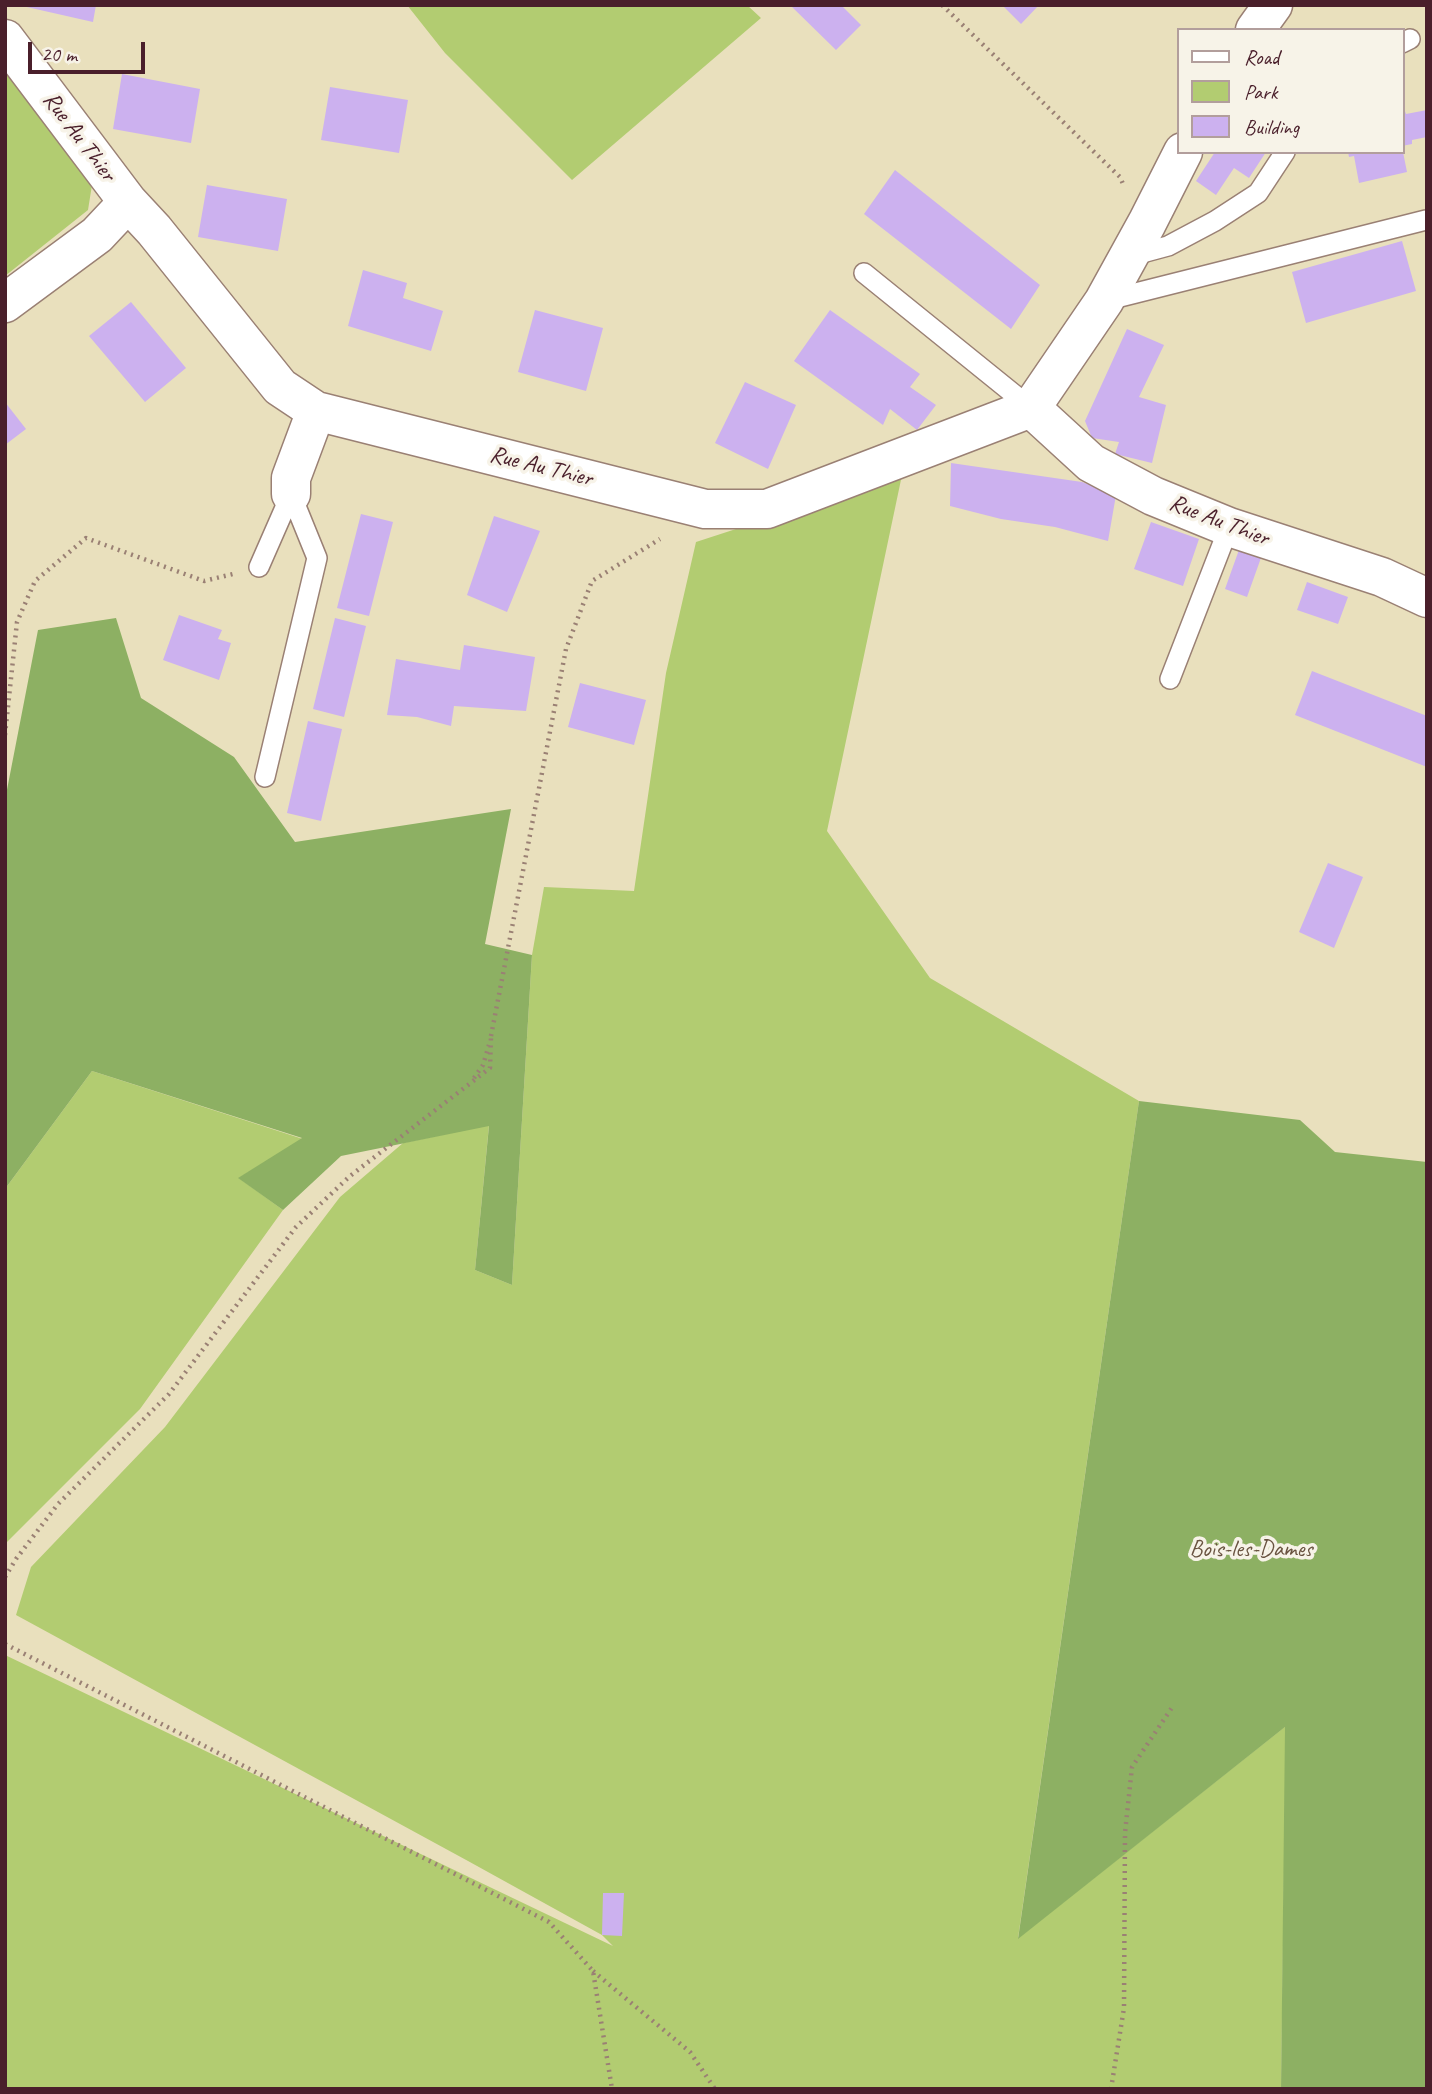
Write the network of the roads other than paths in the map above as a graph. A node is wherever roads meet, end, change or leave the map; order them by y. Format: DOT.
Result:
graph roads {
  1 [pos="1273,5"];
  2 [pos="1256,28"];
  3 [pos="5,39"];
  4 [pos="1182,154"];
  5 [pos="1284,154"];
  6 [pos="128,202"];
  7 [pos="1426,220"];
  8 [pos="1128,257"];
  9 [pos="864,273"];
  10 [pos="1104,301"];
  11 [pos="5,303"];
  12 [pos="1031,408"];
  13 [pos="316,411"];
  14 [pos="291,494"];
  15 [pos="1229,527"];
  16 [pos="259,567"];
  17 [pos="1427,598"];
  18 [pos="1170,679"];
  19 [pos="265,778"];
  1 -- 2 [label="street"];
  3 -- 6 [label="street, Rue Au Thier"];
  4 -- 8 [label="street"];
  5 -- 8 [label="lane"];
  6 -- 11 [label="street, Rue Au Thier"];
  6 -- 13 [label="street, Rue Au Thier"];
  7 -- 10 [label="lane"];
  8 -- 10 [label="street"];
  9 -- 12 [label="lane"];
  10 -- 12 [label="street"];
  12 -- 13 [label="street, Rue Au Thier"];
  12 -- 15 [label="street, Rue Au Thier"];
  13 -- 14 [label="street"];
  14 -- 16 [label="lane"];
  14 -- 19 [label="lane"];
  15 -- 17 [label="street, Rue Au Thier"];
  15 -- 18 [label="lane"];
}
